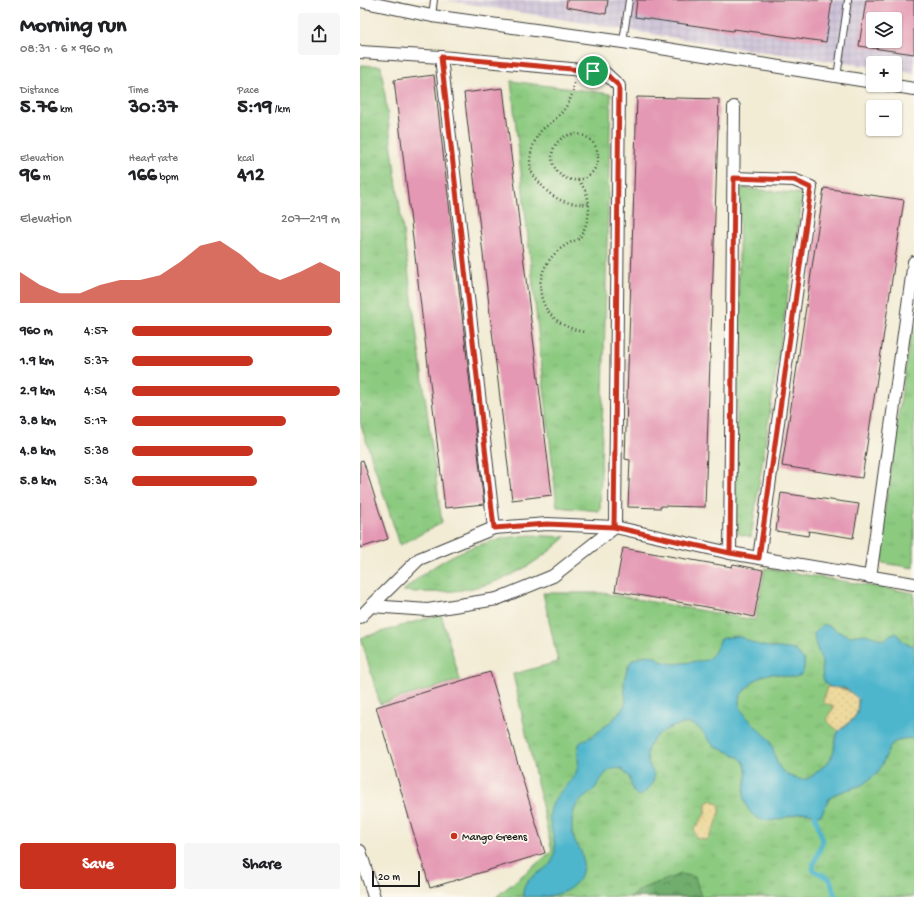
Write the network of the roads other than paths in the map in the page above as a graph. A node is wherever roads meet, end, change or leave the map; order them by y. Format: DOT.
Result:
graph roads {
  1 [pos="434,0"];
  2 [pos="629,0"];
  3 [pos="848,0"];
  4 [pos="360,1"];
  5 [pos="432,16"];
  6 [pos="622,42"];
  7 [pos="360,52"];
  8 [pos="441,57"];
  9 [pos="837,77"];
  10 [pos="866,81"];
  11 [pos="902,87"];
  12 [pos="914,89"];
  13 [pos="734,107"];
  14 [pos="734,178"];
  15 [pos="914,262"];
  16 [pos="614,527"];
  17 [pos="494,528"];
  18 [pos="730,553"];
  19 [pos="759,558"];
  20 [pos="870,577"];
  21 [pos="914,584"];
  22 [pos="371,606"];
  23 [pos="360,617"];
  24 [pos="360,851"];
  25 [pos="374,897"];
  1 -- 5 [label="lane"];
  2 -- 6 [label="lane"];
  3 -- 9 [label="lane"];
  4 -- 5 [label="street"];
  5 -- 6 [label="street"];
  6 -- 9 [label="street"];
  7 -- 8 [label="street"];
  8 -- 16 [label="street"];
  8 -- 17 [label="street"];
  9 -- 10 [label="street"];
  11 -- 12 [label="street"];
  13 -- 14 [label="street"];
  14 -- 18 [label="street"];
  14 -- 19 [label="street"];
  15 -- 20 [label="street"];
  16 -- 17 [label="street"];
  16 -- 18 [label="street"];
  16 -- 22 [label="street"];
  17 -- 22 [label="street"];
  18 -- 19 [label="street"];
  19 -- 20 [label="street"];
  20 -- 21 [label="street"];
  22 -- 23 [label="street"];
  24 -- 25 [label="street"];
}
